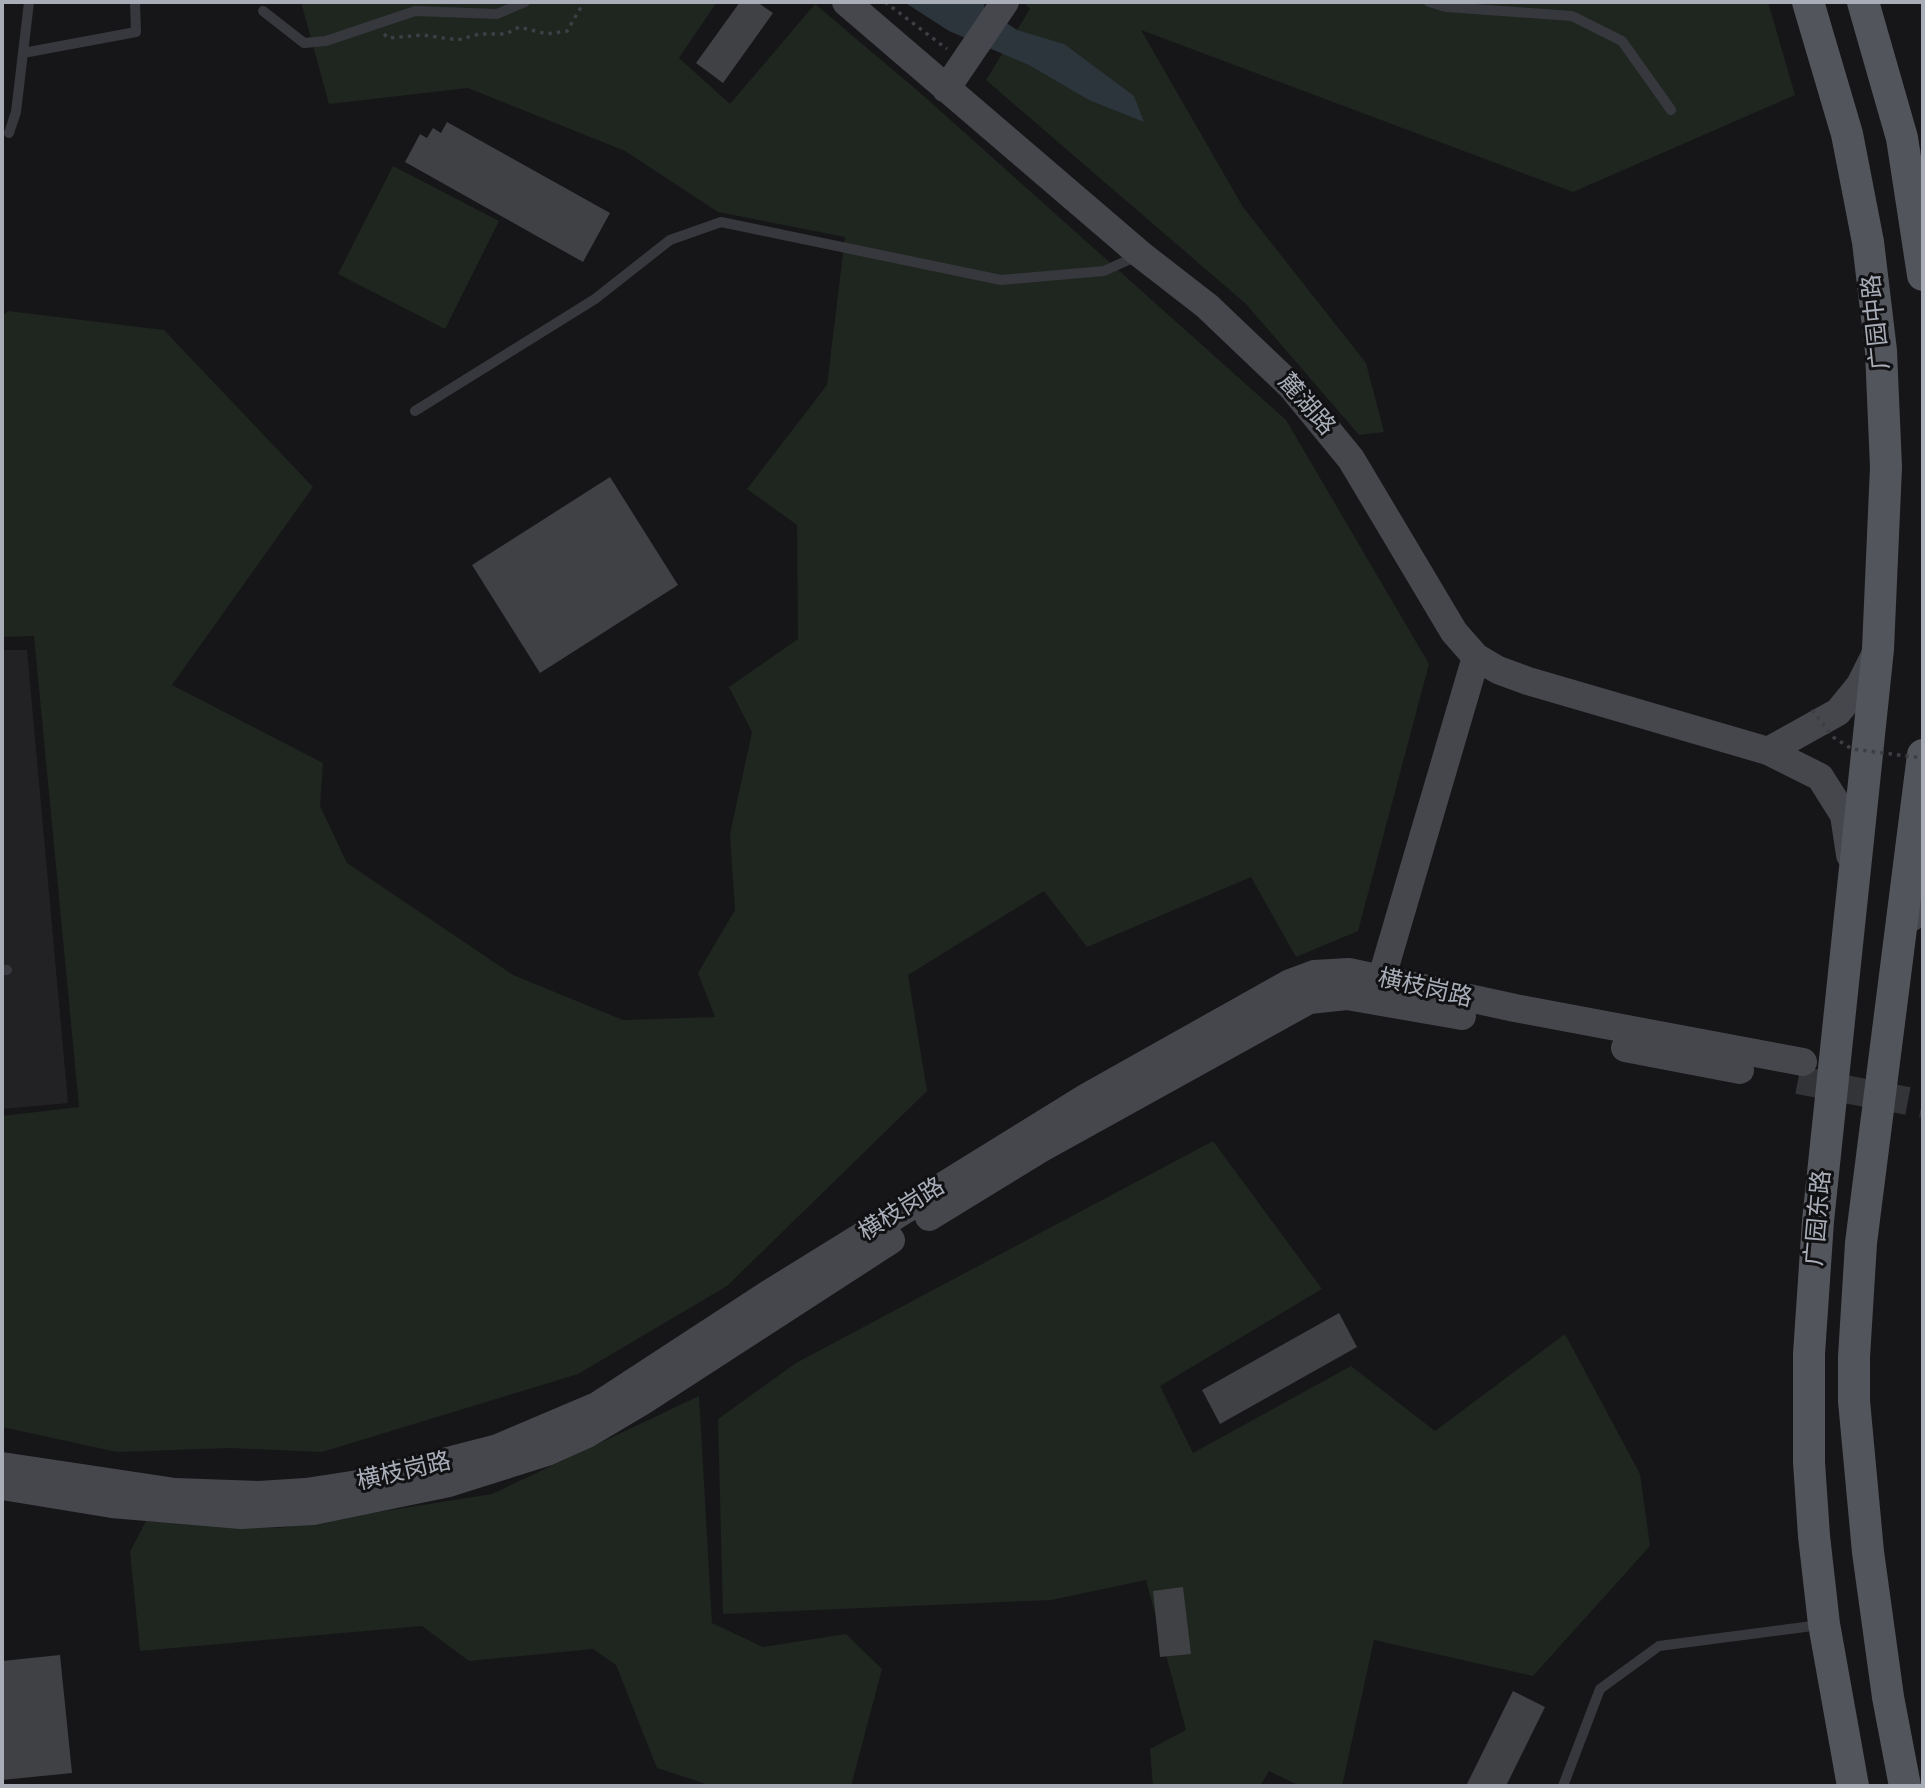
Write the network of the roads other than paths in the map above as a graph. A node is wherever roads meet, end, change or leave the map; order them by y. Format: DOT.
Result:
graph roads {
  1 [pos="29,2"];
  2 [pos="135,2"];
  3 [pos="525,2"];
  4 [pos="846,2"];
  5 [pos="1429,2"];
  6 [pos="1808,2"];
  7 [pos="1863,2"];
  8 [pos="1003,4"];
  9 [pos="263,11"];
  10 [pos="23,53"];
  11 [pos="946,89"];
  12 [pos="1671,110"];
  13 [pos="9,133"];
  14 [pos="1140,254"];
  15 [pos="1923,275"];
  16 [pos="415,411"];
  17 [pos="1878,649"];
  18 [pos="1476,657"];
  19 [pos="1768,751"];
  20 [pos="1923,756"];
  21 [pos="1853,874"];
  22 [pos="1913,916"];
  23 [pos="1378,989"];
  24 [pos="1801,1071"];
  25 [pos="2,1466"];
  26 [pos="2,1486"];
  27 [pos="1824,1624"];
  28 [pos="1563,1786"];
  29 [pos="1853,1786"];
  30 [pos="1905,1786"];
  1 -- 10 [label="lane"];
  2 -- 10 [label="lane"];
  3 -- 9 [label="lane"];
  4 -- 11 [label="main road, 麓湖路"];
  5 -- 12 [label="lane"];
  6 -- 17 [label="main road, 广园中路"];
  7 -- 15 [label="main road, 广园中路"];
  8 -- 11 [label="main road"];
  10 -- 13 [label="lane"];
  11 -- 14 [label="main road, 麓湖路"];
  14 -- 16 [label="lane"];
  14 -- 18 [label="main road, 麓湖路"];
  17 -- 19 [label="main road"];
  17 -- 21 [label="main road, 广园东路"];
  18 -- 19 [label="main road, 麓湖路"];
  18 -- 23 [label="main road"];
  19 -- 21 [label="main road, 麓湖路"];
  20 -- 22 [label="main road, 广园东路"];
  21 -- 27 [label="main road, 广园东路"];
  22 -- 30 [label="main road, 广园东路"];
  23 -- 24 [label="main road, 横枝岗路"];
  23 -- 25 [label="main road, 横枝岗路"];
  23 -- 26 [label="main road, 横枝岗路"];
  27 -- 28 [label="lane"];
  27 -- 29 [label="main road, 广园东路"];
}
